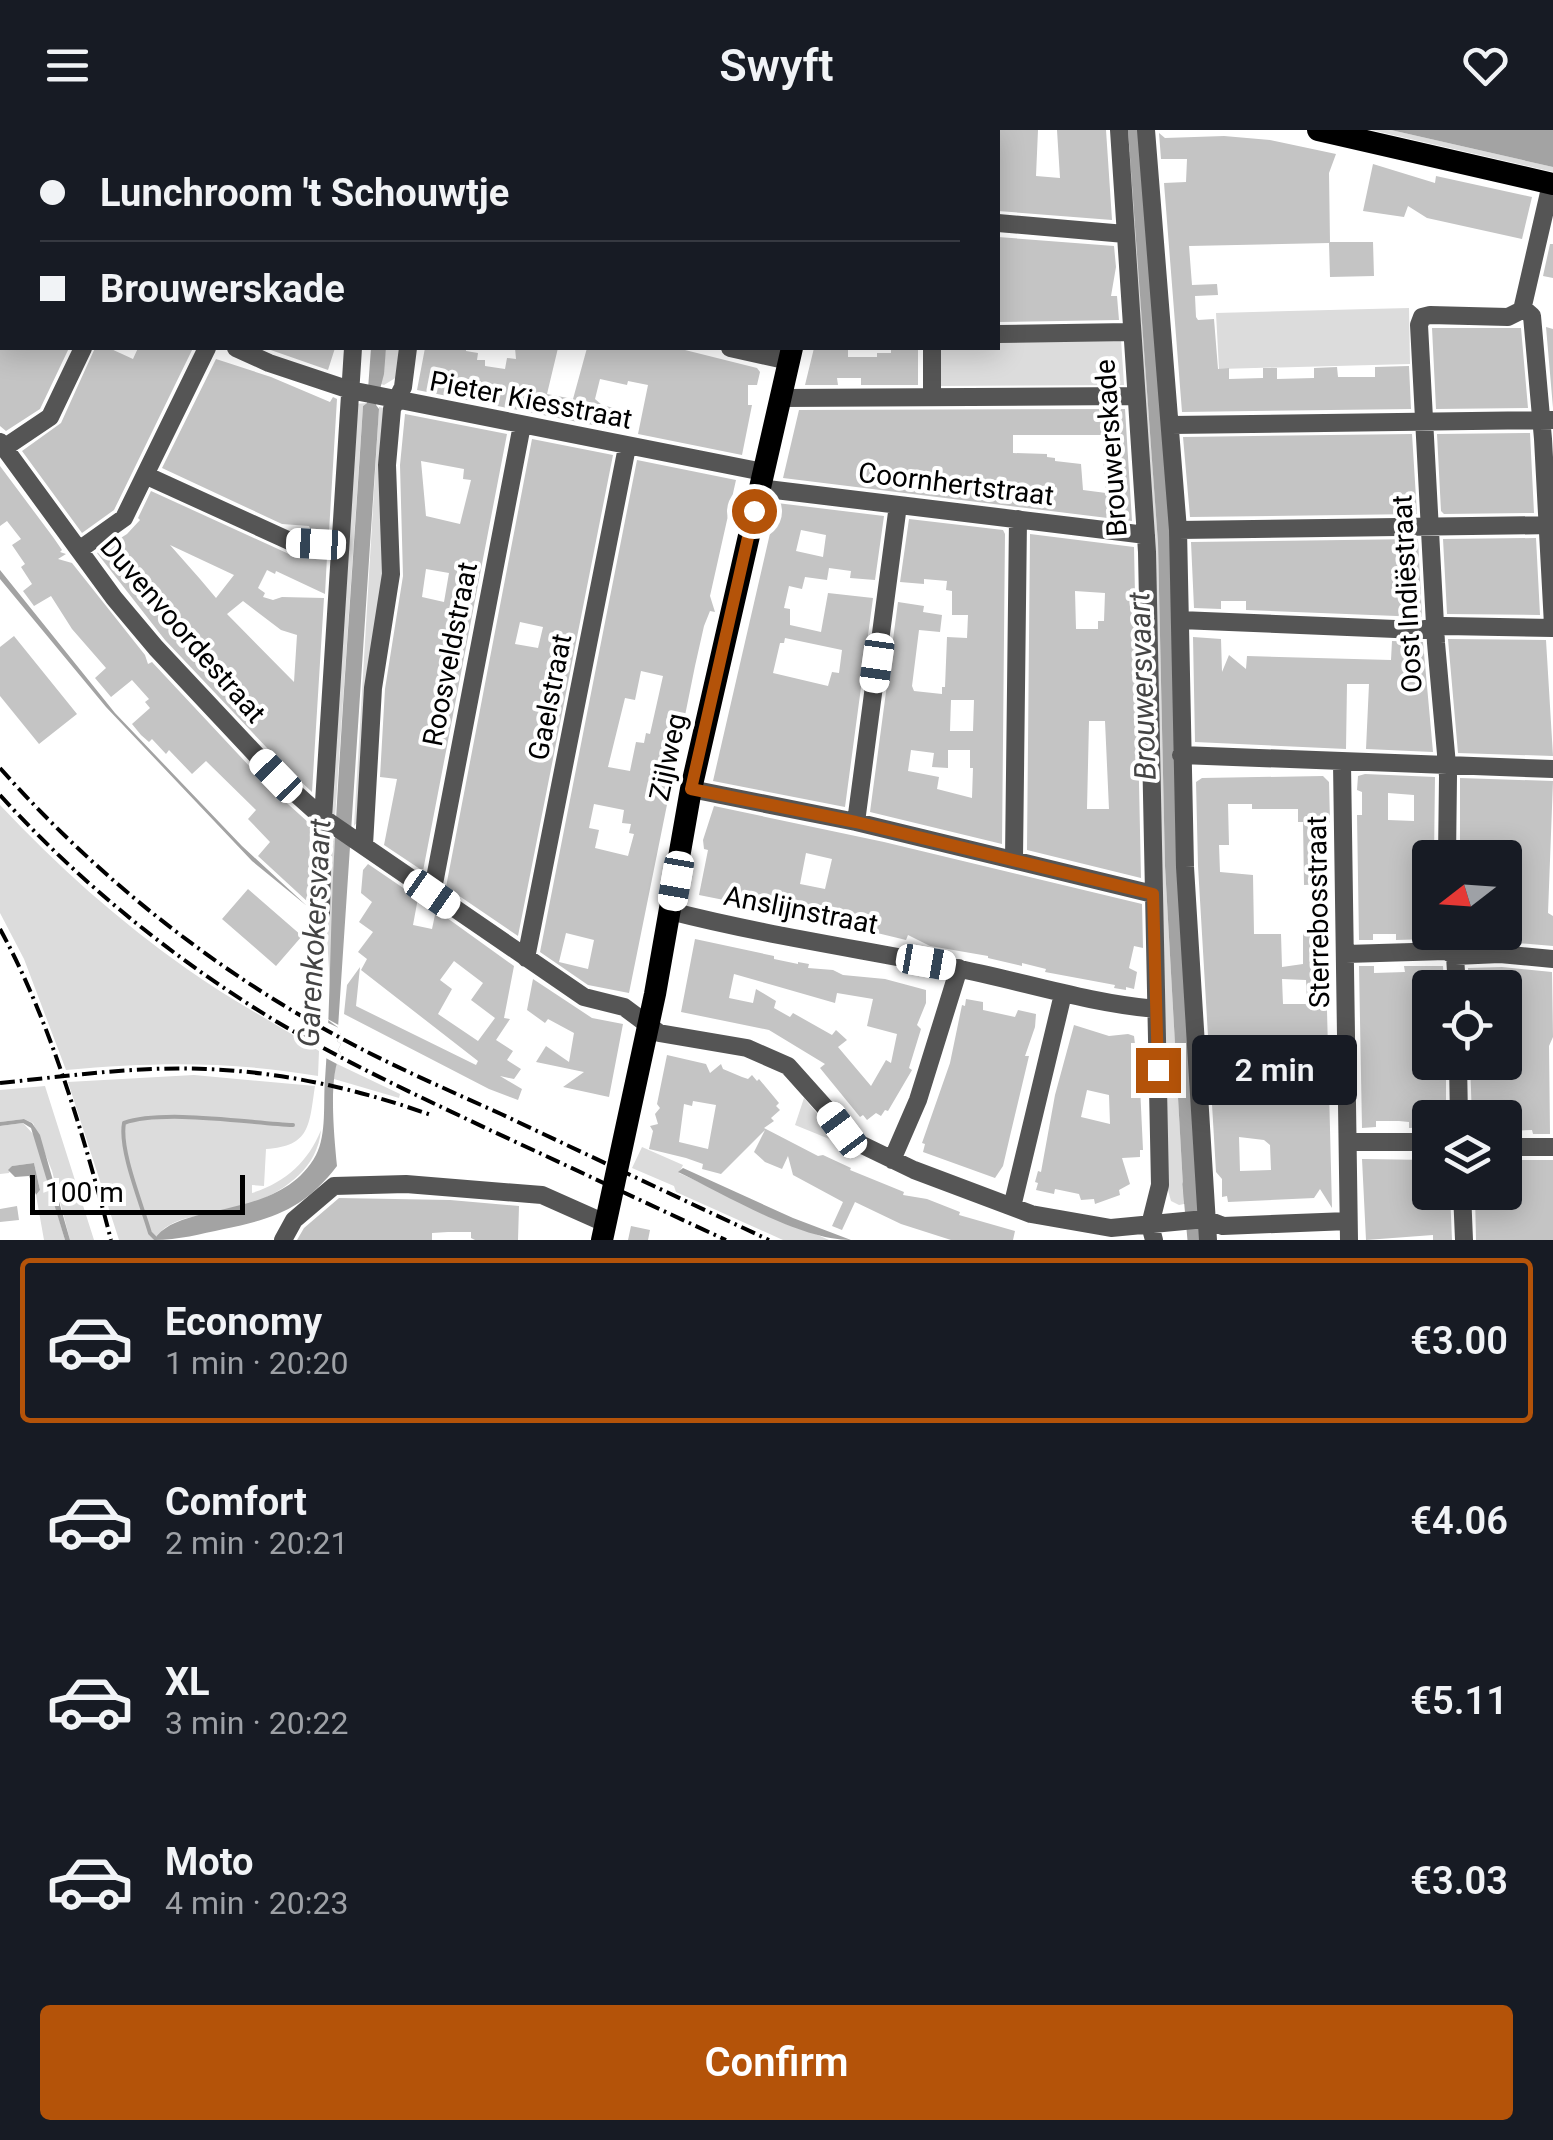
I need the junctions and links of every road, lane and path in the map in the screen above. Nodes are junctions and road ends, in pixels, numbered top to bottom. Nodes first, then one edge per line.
1 (1118, 130) edge
2 (1146, 130) edge
3 (1318, 130) edge
4 (1552, 184) edge
5 (1000, 223) edge
6 (1126, 234) junction
7 (1528, 312) junction
8 (1553, 319) edge
9 (1130, 332) junction
10 (1000, 334) edge
11 (82, 350) edge
12 (206, 350) edge
13 (240, 350) edge
14 (353, 350) edge
15 (408, 350) edge
16 (750, 350) edge
17 (932, 350) edge
18 (791, 354) edge
19 (373, 395) junction
20 (932, 396) junction
21 (1135, 396) junction
22 (780, 398) junction
23 (1547, 420) edge
24 (1425, 421) junction
25 (522, 425) junction
26 (1170, 425) junction
27 (2, 445) edge
28 (627, 447) junction
29 (145, 475) junction
30 (761, 480) junction
31 (898, 505) junction
32 (1018, 519) junction
33 (1431, 525) junction
34 (1550, 526) edge
35 (1178, 530) junction
36 (1146, 535) junction
37 (339, 545) junction
38 (79, 550) junction
39 (1180, 620) junction
40 (1553, 626) edge
41 (1436, 627) junction
42 (1181, 756) junction
43 (1342, 763) junction
44 (1447, 767) junction
45 (1553, 769) edge
46 (691, 789) junction
47 (329, 822) junction
48 (856, 822) junction
49 (1446, 840) edge
50 (359, 842) junction
51 (1014, 859) junction
52 (432, 894) junction
53 (1153, 894) junction
54 (670, 911) junction
55 (320, 913) dead end
56 (1412, 949) edge
57 (1474, 950) edge
58 (1346, 954) junction
59 (526, 958) junction
60 (1553, 959) edge
61 (959, 968) junction
62 (1063, 994) junction
63 (1156, 1008) junction
64 (648, 1024) junction
65 (1350, 1142) junction
66 (1412, 1142) edge
67 (1522, 1147) edge
68 (1553, 1147) edge
69 (892, 1160) junction
70 (1012, 1207) junction
71 (1463, 1210) edge
72 (1202, 1220) junction
73 (1349, 1230) edge
74 (603, 1232) edge
75 (1152, 1232) edge
76 (284, 1240) edge
77 (1208, 1240) edge
78 (1464, 1240) edge

1 - 6 street, Brouwerskade
2 - 26 street
3 - 4 main road
4 - 7 street
5 - 6 street
6 - 9 street, Brouwerskade
7 - 8 street
7 - 23 street
7 - 24 street, Oost Indiëstraat
9 - 10 street
9 - 21 street, Brouwerskade
11 - 27 street
12 - 29 street
13 - 19 street, Pieter Kiesstraat
14 - 19 street
15 - 19 street
16 - 18 street
17 - 20 street
18 - 22 main road, Zijlweg
19 - 25 street, Pieter Kiesstraat
19 - 37 street
19 - 50 street
20 - 21 street
20 - 22 street
21 - 36 street, Brouwerskade
22 - 30 main road, Zijlweg
23 - 24 street
23 - 34 street
24 - 26 street
24 - 33 street, Oost Indiëstraat
25 - 28 street, Pieter Kiesstraat
25 - 52 street, Roosveldstraat
26 - 35 street
27 - 38 street, Duvenvoordestraat
28 - 30 street, Pieter Kiesstraat
28 - 59 street, Gaelstraat
29 - 37 street
29 - 38 street
30 - 31 street, Coornhertstraat
30 - 46 main road, Zijlweg
31 - 32 street, Coornhertstraat
31 - 48 street
32 - 36 street, Coornhertstraat
32 - 51 street
33 - 34 street
33 - 35 street
33 - 41 street, Oost Indiëstraat
34 - 40 street
35 - 39 street
36 - 53 street, Brouwerskade
37 - 47 street
38 - 47 street, Duvenvoordestraat
39 - 41 street
39 - 42 street
40 - 41 street
41 - 44 street, Oost Indiëstraat
42 - 43 street
42 - 72 street
43 - 44 street
43 - 58 street, Sterrebosstraat
44 - 45 street
44 - 49 street, Oost Indiëstraat
46 - 48 street
46 - 54 main road, Zijlweg
47 - 50 street, Duvenvoordestraat
47 - 55 street
48 - 51 street
50 - 52 street, Duvenvoordestraat
51 - 53 street
52 - 59 street, Duvenvoordestraat
53 - 63 street, Brouwerskade
54 - 61 street, Anslijnstraat
54 - 64 main road, Zijlweg
56 - 58 street
57 - 60 street
58 - 65 street, Sterrebosstraat
59 - 64 street, Duvenvoordestraat
61 - 62 street, Anslijnstraat
61 - 69 street
62 - 63 street, Anslijnstraat
62 - 70 street
63 - 75 street, Brouwerskade
64 - 69 street, Duvenvoordestraat
64 - 74 main road, Zijlweg
65 - 66 street
65 - 73 street, Sterrebosstraat
67 - 68 street
69 - 70 street, Duvenvoordestraat
70 - 75 street, Duvenvoordestraat
71 - 78 street
72 - 73 street, Duvenvoordestraat
72 - 75 street, Duvenvoordestraat
72 - 77 street
74 - 76 street

